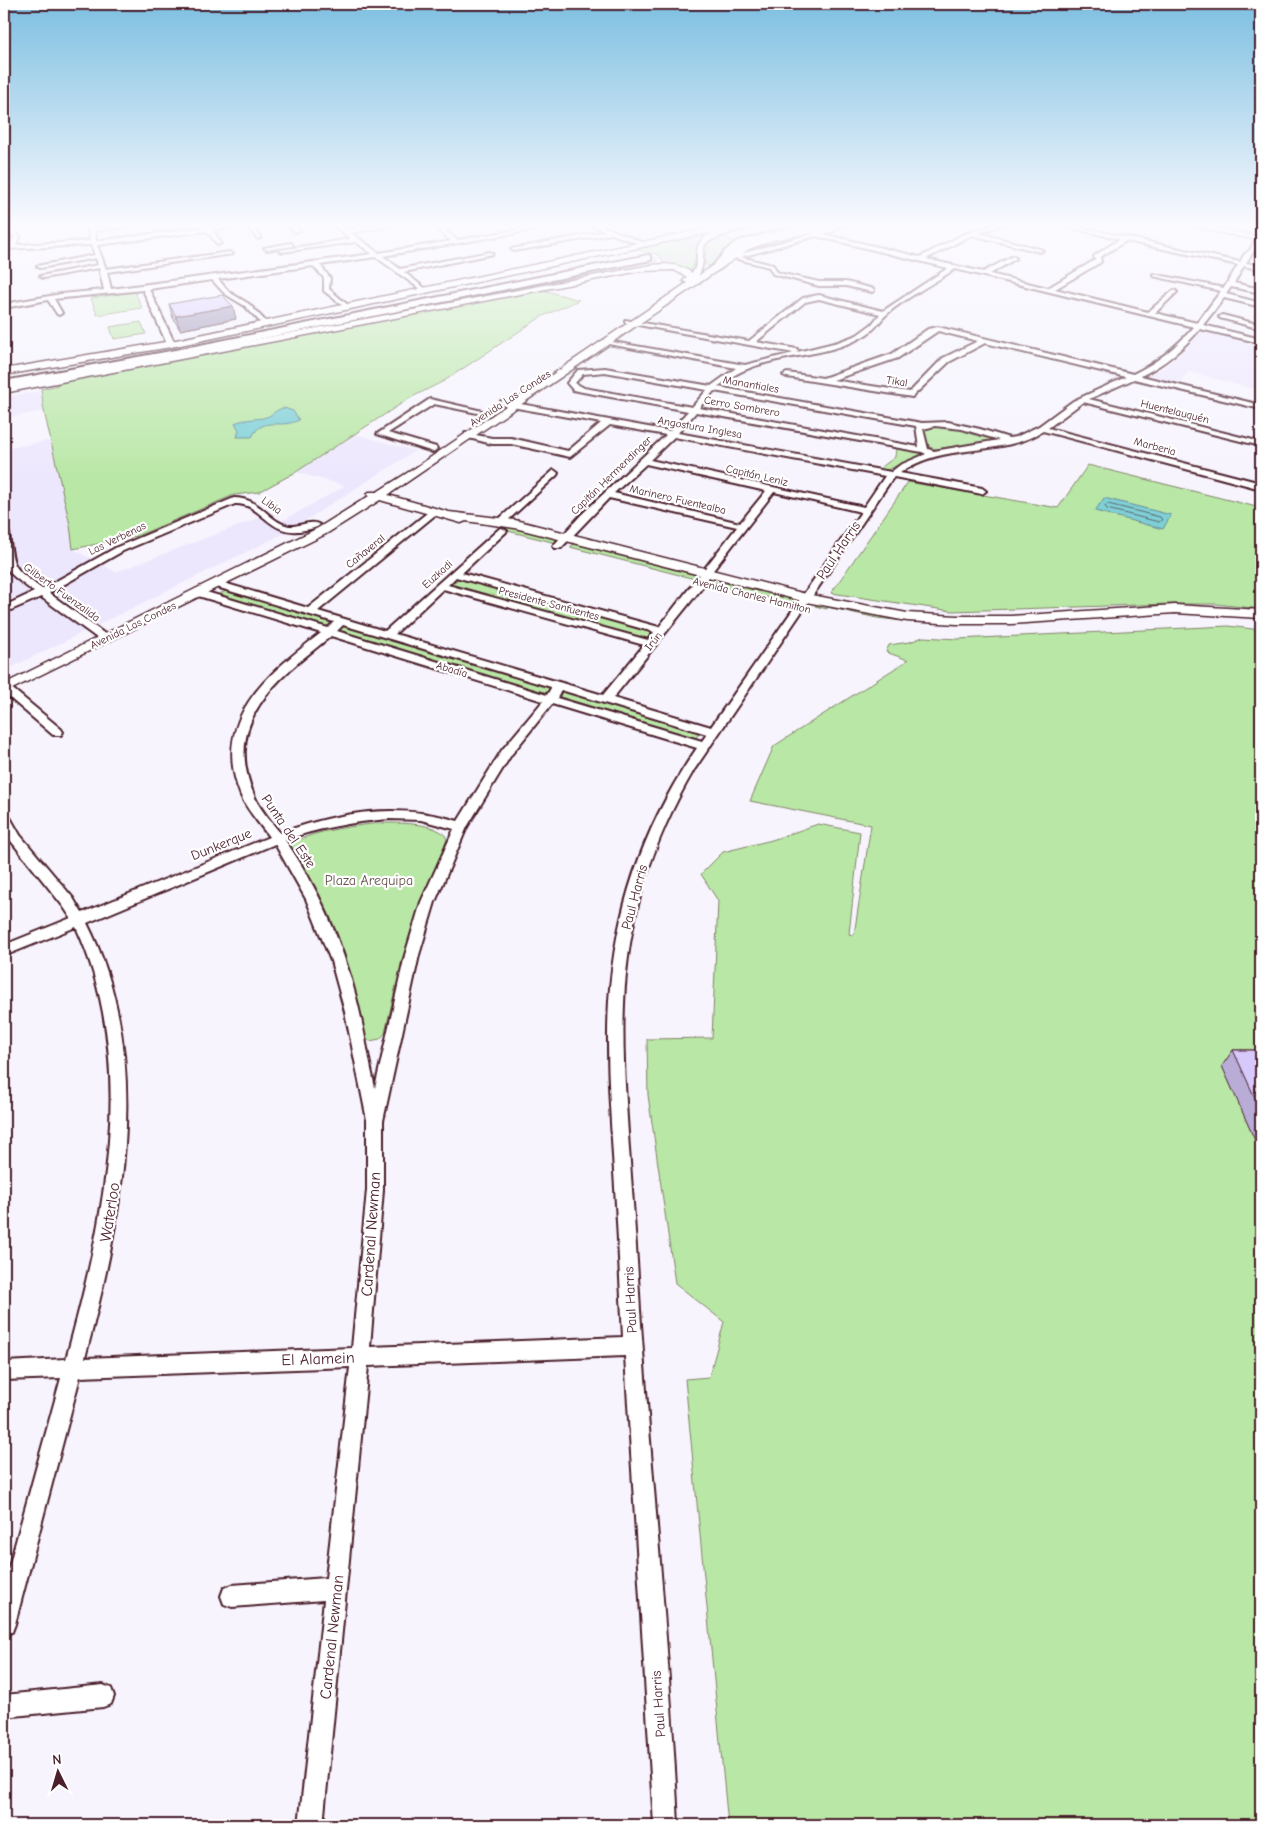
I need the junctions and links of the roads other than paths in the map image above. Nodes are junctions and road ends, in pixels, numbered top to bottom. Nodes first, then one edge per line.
1 (56, 308) edge
2 (154, 308) edge
3 (250, 308) edge
4 (340, 308) edge
5 (359, 308) edge
6 (400, 308) edge
7 (434, 308) edge
8 (650, 308) edge
9 (652, 308) edge
10 (793, 308) edge
11 (865, 308) edge
12 (891, 308) edge
13 (1126, 308) edge
14 (1156, 308) edge
15 (1212, 308) edge
16 (59, 313) dead end
17 (884, 313) junction
18 (1150, 314) junction
19 (1208, 314) junction
20 (631, 322) junction
21 (264, 324) junction
22 (1198, 326) junction
23 (303, 327) junction
24 (1261, 327) edge
25 (985, 340) junction
26 (1261, 341) edge
27 (607, 343) junction
28 (170, 344) junction
29 (749, 344) junction
30 (222, 349) junction
31 (808, 353) junction
32 (744, 367) junction
33 (4, 372) edge
34 (564, 372) junction
35 (578, 375) junction
36 (787, 375) dead end
37 (1132, 377) junction
38 (4, 379) edge
39 (823, 381) junction
40 (4, 385) edge
41 (713, 389) junction
42 (4, 390) edge
43 (1083, 400) junction
44 (509, 404) junction
45 (1261, 407) edge
46 (695, 409) junction
47 (487, 414) junction
48 (608, 422) junction
49 (922, 425) junction
50 (1044, 429) junction
51 (672, 434) junction
52 (468, 435) junction
53 (1009, 441) junction
54 (1261, 444) edge
55 (433, 448) junction
56 (924, 450) junction
57 (934, 454) junction
58 (644, 461) junction
59 (554, 473) dead end
60 (892, 474) junction
61 (1261, 486) edge
62 (772, 489) junction
63 (982, 491) dead end
64 (366, 492) junction
65 (609, 495) junction
66 (379, 496) junction
67 (246, 501) joint
68 (866, 510) junction
69 (434, 511) junction
70 (315, 525) junction
71 (742, 526) junction
72 (500, 527) junction
73 (4, 533) edge
74 (562, 541) junction
75 (262, 560) junction
76 (455, 574) junction
77 (703, 577) junction
78 (217, 584) junction
79 (442, 586) junction
80 (42, 593) junction
81 (198, 593) junction
82 (803, 603) junction
83 (4, 610) edge
84 (311, 611) junction
85 (1261, 614) edge
86 (341, 620) junction
87 (661, 631) junction
88 (328, 632) junction
89 (388, 634) junction
90 (105, 639) junction
91 (651, 644) junction
92 (556, 684) junction
93 (5, 688) edge
94 (550, 699) junction
95 (606, 699) junction
96 (57, 732) dead end
97 (709, 739) junction
98 (4, 817) edge
99 (461, 827) junction
100 (278, 839) junction
101 (78, 920) junction
102 (4, 951) edge
103 (375, 1121) junction
104 (633, 1346) junction
105 (359, 1357) junction
106 (73, 1368) junction
107 (4, 1371) edge
108 (336, 1588) junction
109 (232, 1596) dead end
110 (4, 1624) edge
111 (103, 1696) dead end
112 (4, 1706) edge
113 (311, 1825) edge
114 (666, 1825) edge

1 - 16 street
2 - 28 street
3 - 21 street
4 - 21 main road
5 - 38 highway
6 - 23 highway
7 - 30 main road
8 - 20 main road, Avenida Las Condes
9 - 20 main road, Avenida Las Condes
10 - 29 street
11 - 17 street
12 - 17 street, Capitán Hermendinger
13 - 18 street
14 - 18 street
15 - 19 street, Paul Harris
17 - 31 street, Capitán Hermendinger
18 - 22 street
19 - 22 street, Paul Harris
19 - 24 street
20 - 27 main road, Avenida Las Condes
20 - 29 street
20 - 44 main road, Avenida Las Condes
21 - 28 main road
22 - 26 street
22 - 37 street, Paul Harris
23 - 30 highway
23 - 40 highway
25 - 37 street
25 - 39 street
25 - 39 street, Tikal
27 - 32 street
27 - 34 main road, Avenida Las Condes
28 - 33 main road
29 - 31 street
30 - 42 main road
31 - 32 street, Capitán Hermendinger
32 - 41 street, Capitán Hermendinger
34 - 35 street
34 - 44 main road, Avenida Las Condes
35 - 41 street, Manantiales
35 - 46 street, Cerro Sombrero
36 - 39 street, Tikal
37 - 43 street, Paul Harris
37 - 45 street
41 - 46 street, Capitán Hermendinger
41 - 49 street, Manantiales
43 - 50 street, Paul Harris
43 - 54 street, Huentelauquén
44 - 47 main road, Avenida Las Condes
44 - 48 street, Angostura Inglesa
44 - 52 main road, Avenida Las Condes
46 - 51 street, Capitán Hermendinger
46 - 56 street, Cerro Sombrero
47 - 55 main road, Avenida Las Condes
47 - 55 street
48 - 51 street, Angostura Inglesa
48 - 52 street
49 - 53 street, Manantiales
49 - 56 street
50 - 53 street, Paul Harris
50 - 61 street, Marberia
51 - 58 street, Capitán Hermendinger
51 - 60 street, Angostura Inglesa
52 - 66 main road, Avenida Las Condes
53 - 57 street, Paul Harris
55 - 64 main road, Avenida Las Condes
56 - 57 street, Cerro Sombrero
57 - 60 street, Paul Harris
58 - 62 street, Capitán Leniz
58 - 65 street, Capitán Hermendinger
59 - 72 street, Euzkadi
60 - 63 street, Angostura Inglesa
60 - 68 street, Paul Harris
62 - 68 street, Capitán Leniz
62 - 71 street, Irún
64 - 66 main road, Avenida Charles Hamilton
64 - 70 main road, Avenida Las Condes
65 - 71 street, Marinero Fuentealba
65 - 74 street, Capitán Hermendinger
66 - 69 main road, Avenida Charles Hamilton
66 - 75 main road, Avenida Las Condes
67 - 70 street, Libia
67 - 80 street, Las Verbenas
68 - 82 street, Paul Harris
69 - 72 main road, Avenida Charles Hamilton
69 - 84 street, Cañaveral
70 - 75 main road, Avenida Las Condes
71 - 77 street, Irún
72 - 74 main road, Avenida Charles Hamilton
72 - 76 street, Euzkadi
73 - 80 street, Gilberto Fuenzalida
74 - 77 main road, Avenida Charles Hamilton
75 - 78 main road, Avenida Las Condes
76 - 79 street, Euzkadi
76 - 87 street, Presidente Sanfuentes
77 - 82 main road, Avenida Charles Hamilton
77 - 87 street, Irún
78 - 81 main road, Avenida Las Condes
78 - 84 street, Abadía
79 - 89 street, Euzkadi
79 - 91 street, Presidente Sanfuentes
80 - 83 street, Las Verbenas
80 - 90 street, Gilberto Fuenzalida
81 - 88 street, Abadía
81 - 90 main road, Avenida Las Condes
82 - 85 main road, Avenida Charles Hamilton
82 - 97 street, Paul Harris
84 - 86 street, Abadía
86 - 88 street, Punta del Este
86 - 89 street, Abadía
87 - 91 street, Irún
88 - 94 street, Abadía
88 - 100 street, Punta del Este
89 - 92 street, Abadía
90 - 93 main road, Avenida Las Condes
91 - 95 street, Irún
92 - 94 street, Cardenal Newman
92 - 95 street, Abadía
93 - 96 street
94 - 97 street, Abadía
94 - 99 street, Cardenal Newman
95 - 97 street, Abadía
97 - 104 street, Paul Harris
98 - 101 street, Waterloo
99 - 100 street, Dunkerque
99 - 103 street, Cardenal Newman
100 - 101 street, Dunkerque
100 - 103 street, Punta del Este
101 - 102 street, Dunkerque
101 - 106 street, Waterloo
103 - 105 street, Cardenal Newman
104 - 105 street, El Alamein
104 - 114 street, Paul Harris
105 - 106 street, El Alamein
105 - 108 street, Cardenal Newman
106 - 107 street, El Alamein
106 - 110 street, Waterloo
108 - 109 street
108 - 113 street, Cardenal Newman
111 - 112 street

